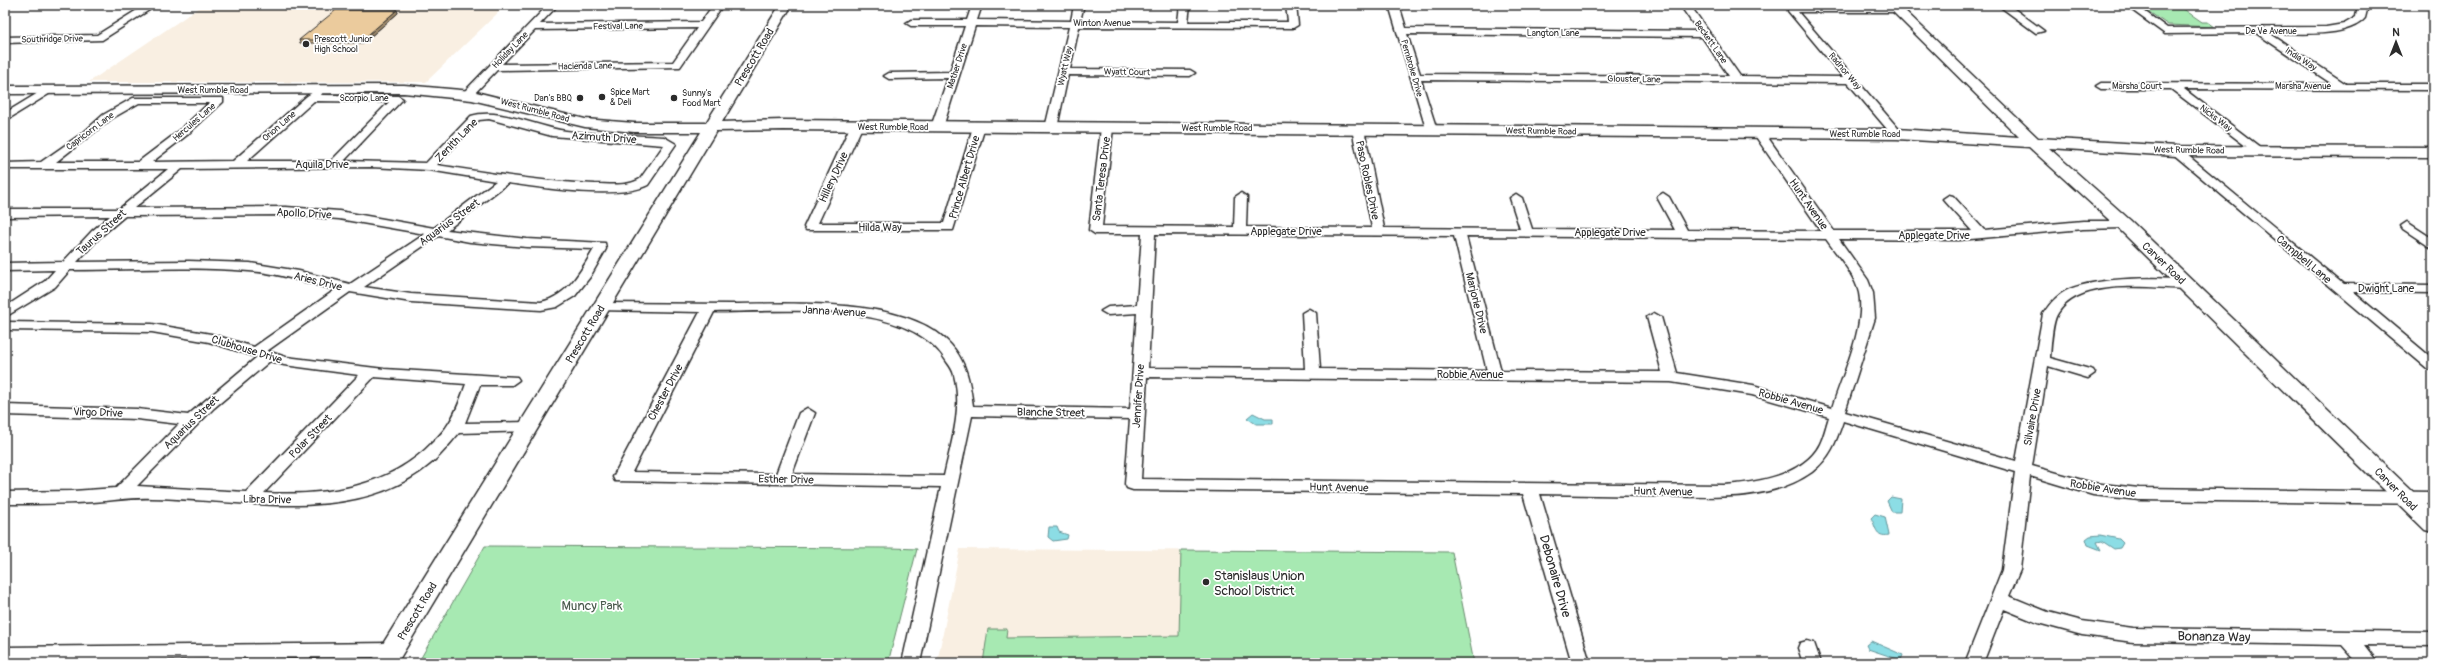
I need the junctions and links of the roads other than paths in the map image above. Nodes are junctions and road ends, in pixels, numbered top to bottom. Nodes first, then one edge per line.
1 (152, 5) edge
2 (553, 5) edge
3 (718, 5) edge
4 (786, 5) edge
5 (977, 5) edge
6 (1079, 5) edge
7 (1185, 5) edge
8 (1291, 5) edge
9 (1394, 5) edge
10 (1685, 5) edge
11 (2004, 5) edge
12 (2130, 5) edge
13 (2360, 5) edge
14 (1894, 7) edge
15 (911, 23) dead end
16 (971, 23) junction
17 (1075, 23) junction
18 (1183, 23) junction
19 (704, 25) junction
20 (532, 27) junction
21 (1402, 31) junction
22 (2039, 31) dead end
23 (2259, 31) junction
24 (1704, 34) junction
25 (5, 40) edge
26 (494, 67) junction
27 (1064, 72) junction
28 (1190, 73) dead end
29 (954, 75) junction
30 (889, 76) dead end
31 (1415, 77) junction
32 (1737, 80) junction
33 (1853, 80) junction
34 (2101, 86) dead end
35 (2173, 86) junction
36 (2344, 87) junction
37 (2433, 87) edge
38 (5, 90) edge
39 (48, 90) junction
40 (316, 94) junction
41 (468, 94) junction
42 (137, 100) joint
43 (484, 114) joint
44 (5, 118) edge
45 (712, 126) junction
46 (856, 127) junction
47 (938, 127) junction
48 (979, 127) junction
49 (1051, 128) junction
50 (1107, 128) junction
51 (1358, 129) junction
52 (1431, 130) junction
53 (1760, 134) junction
54 (1897, 134) junction
55 (2034, 143) junction
56 (2176, 151) junction
57 (2259, 151) junction
58 (2433, 152) edge
59 (142, 164) junction
60 (237, 164) junction
61 (334, 164) junction
62 (46, 165) junction
63 (179, 165) junction
64 (5, 166) edge
65 (429, 167) junction
66 (505, 180) junction
67 (637, 186) joint
68 (1240, 196) dead end
69 (1663, 197) dead end
70 (1516, 198) dead end
71 (1949, 199) dead end
72 (122, 212) junction
73 (5, 213) edge
74 (2124, 224) junction
75 (2407, 226) dead end
76 (810, 227) joint
77 (949, 227) joint
78 (1095, 230) joint
79 (1149, 230) junction
80 (1240, 231) junction
81 (1379, 232) junction
82 (1459, 232) junction
83 (1527, 232) junction
84 (1682, 232) junction
85 (434, 233) junction
86 (1830, 235) junction
87 (1982, 235) junction
88 (2433, 245) edge
89 (600, 246) joint
90 (66, 266) junction
91 (5, 267) edge
92 (2188, 285) junction
93 (350, 288) junction
94 (2338, 288) junction
95 (2433, 289) edge
96 (602, 307) junction
97 (709, 308) junction
98 (1144, 309) junction
99 (1108, 310) dead end
100 (5, 313) edge
101 (1309, 313) dead end
102 (1654, 317) dead end
103 (5, 326) edge
104 (260, 355) junction
105 (2042, 360) junction
106 (2433, 366) edge
107 (1140, 372) junction
108 (370, 373) junction
109 (2088, 373) dead end
110 (1313, 374) junction
111 (1495, 374) junction
112 (1671, 377) junction
113 (475, 380) junction
114 (512, 380) dead end
115 (5, 410) edge
116 (966, 411) junction
117 (807, 413) dead end
118 (1136, 414) junction
119 (1838, 415) junction
120 (191, 420) junction
121 (529, 427) junction
122 (454, 428) junction
123 (2023, 469) junction
124 (621, 477) joint
125 (782, 479) junction
126 (951, 482) junction
127 (1133, 484) joint
128 (1530, 489) junction
129 (120, 493) junction
130 (2405, 497) junction
131 (5, 498) edge
132 (2433, 498) edge
133 (249, 499) junction
134 (2433, 524) edge
135 (2000, 600) junction
136 (2347, 638) junction
137 (2433, 639) edge
138 (5, 654) edge
139 (388, 656) edge
140 (247, 657) edge
141 (137, 658) edge
142 (911, 663) edge
143 (1581, 663) edge
144 (1974, 663) edge
145 (2369, 663) edge

1 - 25 street, Southridge Drive
2 - 20 street, Holiday Lane
3 - 19 street
4 - 45 street, Prescott Road
5 - 16 street, Mather Drive
6 - 17 street, Wyatt Way
7 - 18 street
8 - 18 street, Winton Avenue
9 - 21 street, Pembroke Drive
10 - 24 street, Beckett Lane
11 - 22 street
12 - 23 street, De Ve Avenue
13 - 23 street, De Ve Avenue
14 - 33 street, Radnor Way
14 - 55 street, Carver Road
15 - 16 street, Winton Avenue
16 - 17 street, Winton Avenue
16 - 29 street, Mather Drive
17 - 18 street, Winton Avenue
17 - 27 street, Wyatt Way
19 - 20 street, Festival Lane
19 - 26 street, Hacienda Lane
20 - 26 street, Holiday Lane
21 - 24 street, Langton Lane
21 - 31 street, Pembroke Drive
23 - 36 street, India Way
24 - 32 street, Beckett Lane
26 - 41 street, Holiday Lane
27 - 28 street, Wyatt Court
27 - 49 street, Wyatt Way
29 - 30 street
29 - 47 street, Mather Drive
31 - 32 street, Glouster Lane
31 - 52 street, Pembroke Drive
32 - 33 street, Glouster Lane
33 - 54 street, Radnor Way
34 - 35 street, Marsha Court
35 - 36 street, Marsha Avenue
35 - 57 street, Nicks Way
36 - 37 street, Marsha Avenue
38 - 39 street, West Rumble Road
39 - 40 street, West Rumble Road
39 - 44 street
40 - 41 street, West Rumble Road
40 - 60 street, Orion Lane
40 - 61 street, Scorpio Lane
41 - 45 street, West Rumble Road
42 - 59 street, Hercules Lane
42 - 62 street, Capricorn Lane
43 - 65 street, Zenith Lane
43 - 67 street, Azimuth Drive
45 - 46 street, West Rumble Road
45 - 96 street, Prescott Road
46 - 47 street, West Rumble Road
46 - 76 street, Hillery Drive
47 - 48 street, West Rumble Road
48 - 49 street, West Rumble Road
48 - 77 street, Prince Albert Drive
49 - 50 street, West Rumble Road
50 - 51 street, West Rumble Road
50 - 78 street, Santa Teresa Drive
51 - 52 street, West Rumble Road
51 - 81 street, Paso Robles Drive
52 - 53 street, West Rumble Road
53 - 54 street, West Rumble Road
53 - 86 street, Hunt Avenue
54 - 55 street, West Rumble Road
55 - 56 street, West Rumble Road
55 - 74 street, Carver Road
56 - 57 street, West Rumble Road
56 - 94 street, Campbell Lane
57 - 58 street, West Rumble Road
59 - 62 street, Aquila Drive
59 - 63 street, Aquila Drive
60 - 61 street, Aquila Drive
60 - 63 street, Aquila Drive
61 - 65 street, Aquila Drive
62 - 64 street, Aquila Drive
63 - 72 street, Taurus Street
65 - 66 street, Aquila Drive
66 - 67 street, Aquila Drive
66 - 85 street, Aquarius Street
68 - 80 street
69 - 84 street
70 - 83 street
71 - 87 street
72 - 73 street, Apollo Drive
72 - 85 street, Apollo Drive
72 - 90 street, Taurus Street
74 - 87 street, Applegate Drive
74 - 92 street, Carver Road
75 - 88 street
76 - 77 street, Hilda Way
78 - 79 street, Applegate Drive
79 - 80 street, Applegate Drive
79 - 98 street, Jennifer Drive
80 - 81 street, Applegate Drive
81 - 82 street, Applegate Drive
82 - 83 street, Applegate Drive
82 - 111 street, Marjorie Drive
83 - 84 street, Applegate Drive
84 - 86 street, Applegate Drive
85 - 89 street, Apollo Drive
85 - 93 street, Aquarius Street
86 - 87 street, Applegate Drive
86 - 119 street, Hunt Avenue
89 - 93 street, Aries Drive
90 - 91 street, Aries Drive
90 - 93 street, Aries Drive
90 - 100 street, Taurus Street
92 - 105 street, Silvaire Drive
92 - 130 street, Carver Road
93 - 104 street, Aquarius Street
94 - 95 street, Dwight Lane
94 - 106 street, Campbell Lane
96 - 97 street, Janna Avenue
96 - 121 street, Prescott Road
97 - 116 street, Janna Avenue
97 - 124 street, Chester Drive
98 - 99 street
98 - 107 street, Jennifer Drive
101 - 110 street
102 - 112 street
103 - 104 street, Clubhouse Drive
104 - 108 street, Clubhouse Drive
104 - 120 street, Aquarius Street
105 - 109 street
105 - 123 street, Silvaire Drive
107 - 110 street, Robbie Avenue
107 - 118 street, Jennifer Drive
108 - 113 street, Clubhouse Drive
108 - 133 street, Polar Street
110 - 111 street, Robbie Avenue
111 - 112 street, Robbie Avenue
112 - 119 street, Robbie Avenue
113 - 114 street, Clubhouse Drive
113 - 122 street, Libra Drive
115 - 120 street, Virgo Drive
116 - 118 street, Blanche Street
116 - 126 street, Janna Avenue
117 - 125 street
118 - 127 street, Jennifer Drive
119 - 123 street, Robbie Avenue
119 - 128 street, Hunt Avenue
120 - 129 street, Aquarius Street
121 - 122 street
121 - 139 street, Prescott Road
122 - 133 street, Libra Drive
123 - 130 street, Robbie Avenue
123 - 135 street, Silvaire Drive
124 - 125 street, Esther Drive
125 - 126 street, Esther Drive
126 - 142 street, Janna Avenue
127 - 128 street, Hunt Avenue
128 - 143 street, Debonaire Drive
129 - 131 street, Libra Drive
129 - 133 street, Libra Drive
130 - 132 street, Robbie Avenue
130 - 134 street, Carver Road
135 - 136 street, Bonanza Way
135 - 144 street, Silvaire Drive
136 - 137 street, Bonanza Way
136 - 145 street
138 - 141 street
139 - 140 street
140 - 141 street

